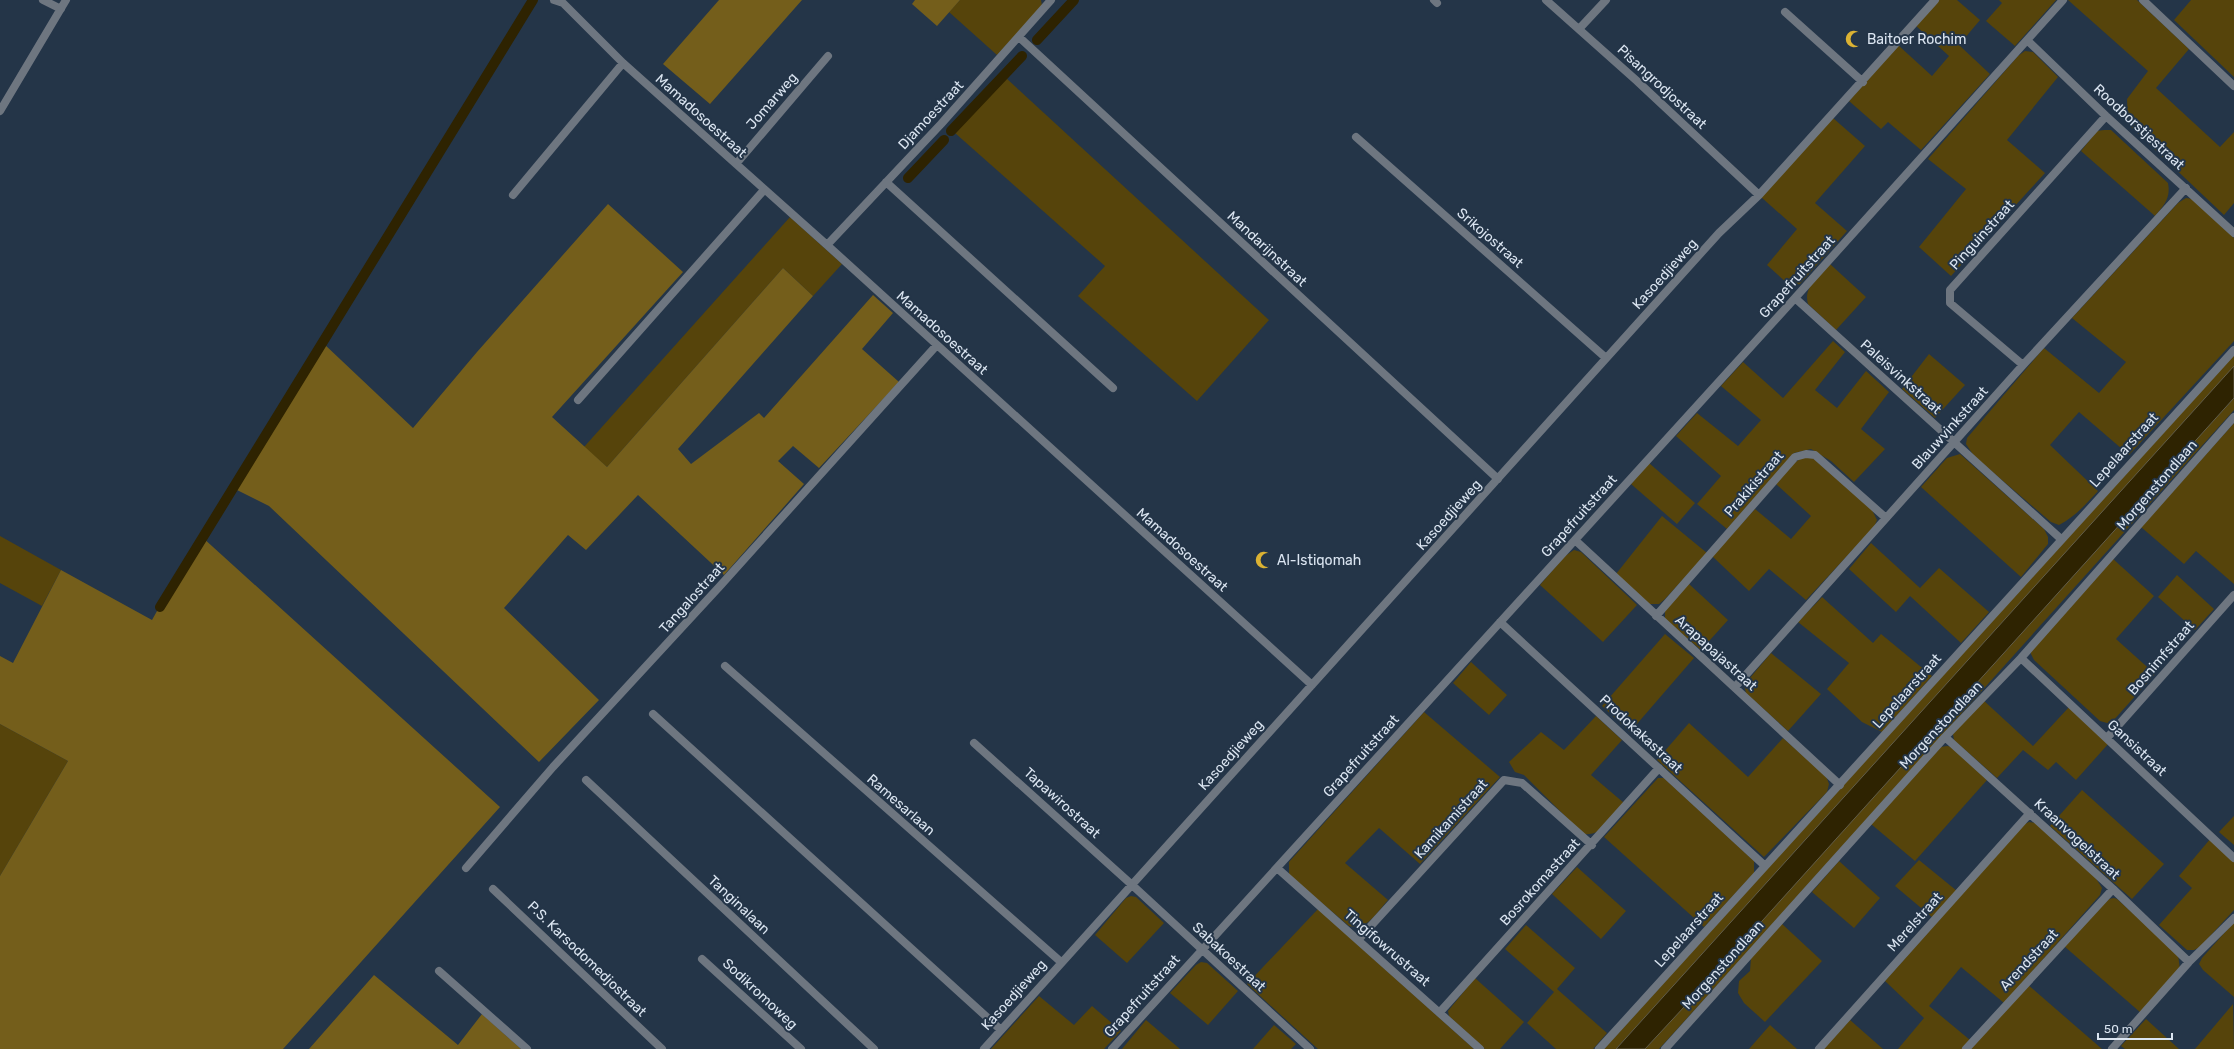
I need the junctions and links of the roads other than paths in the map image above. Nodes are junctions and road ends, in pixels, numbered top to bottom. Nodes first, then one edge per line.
1 (43, 0) edge
2 (66, 0) edge
3 (554, 0) edge
4 (1546, 0) edge
5 (1606, 0) edge
6 (1935, 0) edge
7 (2063, 0) edge
8 (2143, 0) edge
9 (1049, 1) edge
10 (61, 9) junction
11 (1785, 12) dead end
12 (1579, 29) junction
13 (1019, 37) junction
14 (2027, 40) junction
15 (828, 56) dead end
16 (623, 63) junction
17 (1863, 82) junction
18 (2234, 86) edge
19 (0, 110) edge
20 (2106, 116) junction
21 (1356, 137) dead end
22 (736, 164) junction
23 (886, 182) junction
24 (2186, 188) junction
25 (764, 190) junction
26 (513, 195) dead end
27 (1759, 195) junction
28 (2234, 233) edge
29 (827, 245) junction
30 (1795, 298) junction
31 (936, 346) junction
32 (2234, 350) edge
33 (1606, 358) junction
34 (2023, 365) junction
35 (1113, 388) dead end
36 (578, 400) dead end
37 (2234, 418) edge
38 (1954, 444) junction
39 (1498, 479) junction
40 (1886, 518) junction
41 (2061, 539) junction
42 (1575, 540) junction
43 (2234, 595) edge
44 (1656, 616) junction
45 (1500, 622) junction
46 (2021, 658) junction
47 (725, 666) dead end
48 (1312, 685) junction
49 (1735, 687) junction
50 (653, 714) dead end
51 (1945, 737) junction
52 (2108, 738) junction
53 (974, 743) dead end
54 (1659, 768) junction
55 (586, 780) dead end
56 (1840, 785) junction
57 (2030, 813) junction
58 (1592, 845) junction
59 (2234, 858) edge
60 (1764, 866) junction
61 (466, 868) dead end
62 (1277, 868) junction
63 (1131, 884) junction
64 (493, 888) dead end
65 (2113, 889) junction
66 (2234, 918) edge
67 (1358, 940) junction
68 (1202, 949) junction
69 (702, 958) dead end
70 (1061, 962) junction
71 (2189, 962) junction
72 (439, 971) dead end
73 (1440, 1012) junction
74 (1001, 1030) junction
75 (527, 1049) edge
76 (662, 1049) edge
77 (801, 1049) edge
78 (874, 1049) edge
79 (984, 1049) edge
80 (1112, 1049) edge
81 (1310, 1049) edge
82 (1480, 1049) edge
83 (1599, 1049) edge
84 (1665, 1049) edge
85 (1819, 1049) edge
86 (1966, 1049) edge
87 (2112, 1049) edge

1 - 10 street
2 - 10 street
3 - 16 street, Mamadosoestraat
4 - 12 street, Pisangrodjostraat
5 - 12 street
6 - 17 street, Kasoedjieweg
7 - 14 street, Grapefruitstraat
8 - 18 street
9 - 13 street, Djamoestraat
10 - 19 street
11 - 17 street
12 - 27 street, Pisangrodjostraat
13 - 23 street, Djamoestraat
13 - 39 street, Mandarijnstraat
14 - 20 street, Roodborstjestraat
14 - 30 street, Grapefruitstraat
15 - 22 street, Jomarweg
16 - 22 street, Mamadosoestraat
16 - 26 street
17 - 27 street, Kasoedjieweg
20 - 24 street, Roodborstjestraat
20 - 34 street, Pinguinstraat
21 - 33 street, Srikojostraat
22 - 25 street, Mamadosoestraat
23 - 29 street, Djamoestraat
23 - 35 street
24 - 28 street, Roodborstjestraat
24 - 34 street, Blauwvinkstraat
25 - 29 street, Mamadosoestraat
25 - 36 street
27 - 33 street, Kasoedjieweg
29 - 31 street, Mamadosoestraat
30 - 38 street, Paleisvinkstraat
30 - 42 street, Grapefruitstraat
31 - 48 street, Mamadosoestraat
31 - 61 street, Tangalostraat
32 - 41 street, Lepelaarstraat
33 - 39 street, Kasoedjieweg
34 - 38 street, Blauwvinkstraat
37 - 46 street, Morgenstondlaan
38 - 40 street, Blauwvinkstraat
38 - 41 street, Paleisvinkstraat
39 - 48 street, Kasoedjieweg
40 - 44 street, Prakikistraat
40 - 49 street, Blauwvinkstraat
41 - 56 street, Lepelaarstraat
42 - 44 street, Arapapajastraat
42 - 45 street, Grapefruitstraat
43 - 52 street, Bosnimfstraat
44 - 49 street, Arapapajastraat
45 - 54 street, Prodokakastraat
45 - 62 street, Grapefruitstraat
46 - 51 street, Morgenstondlaan
46 - 52 street, Gansistraat
47 - 70 street, Ramesarlaan
48 - 63 street, Kasoedjieweg
49 - 56 street, Arapapajastraat
50 - 74 street
51 - 57 street, Kraanvogelstraat
51 - 84 street, Morgenstondlaan
52 - 59 street, Gansistraat
53 - 63 street, Tapawirostraat
54 - 58 street, Bosrokomastraat
54 - 60 street, Prodokakastraat
55 - 78 street, Tanginalaan
56 - 60 street, Lepelaarstraat
57 - 65 street, Kraanvogelstraat
57 - 85 street, Merelstraat
58 - 67 street, Kamikamistraat
58 - 73 street, Bosrokomastraat
60 - 83 street, Lepelaarstraat
62 - 67 street, Tingifowrustraat
62 - 68 street, Grapefruitstraat
63 - 68 street, Sabakoestraat
63 - 70 street, Kasoedjieweg
64 - 76 street, P.S. Karsodomedjostraat
65 - 71 street, Kraanvogelstraat
65 - 86 street, Arendstraat
66 - 71 street
67 - 73 street, Tingifowrustraat
68 - 80 street, Grapefruitstraat
68 - 81 street, Sabakoestraat
69 - 77 street, Sodikromoweg
70 - 74 street, Kasoedjieweg
71 - 87 street
72 - 75 street
73 - 82 street, Tingifowrustraat
74 - 79 street, Kasoedjieweg

